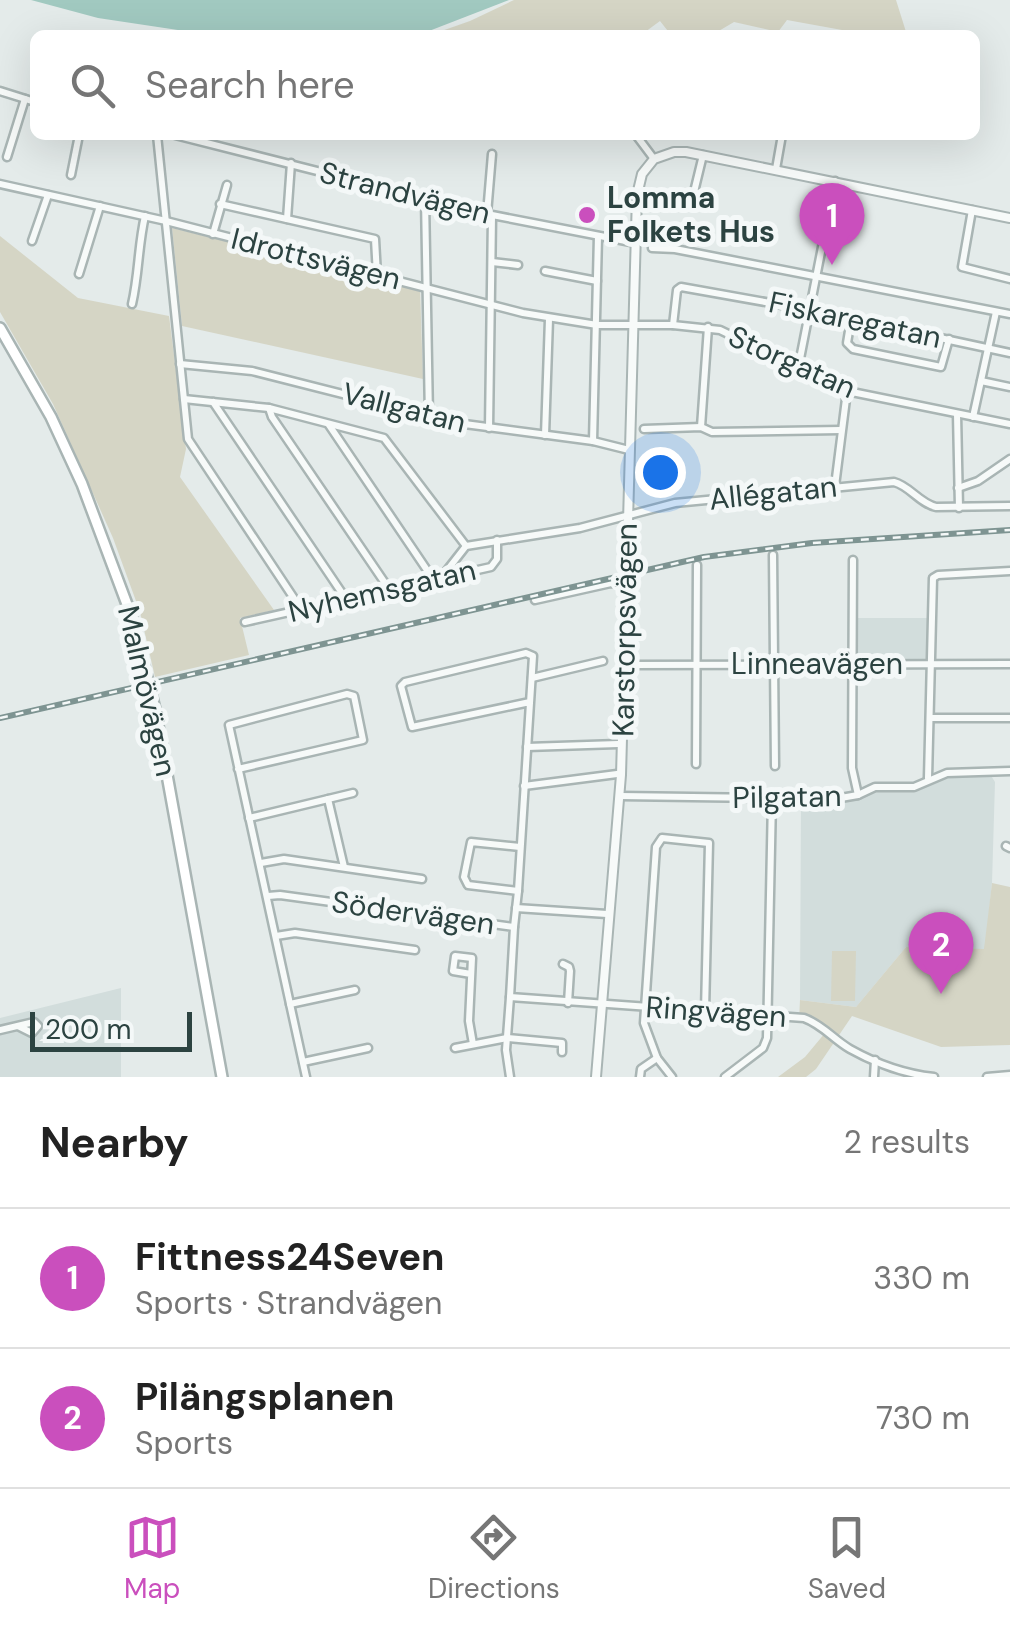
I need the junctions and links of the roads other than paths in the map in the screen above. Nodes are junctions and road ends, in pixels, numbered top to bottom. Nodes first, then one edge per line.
1 (0, 92) edge
2 (25, 99) junction
3 (30, 100) edge
4 (78, 140) edge
5 (158, 140) edge
6 (196, 140) edge
7 (640, 140) edge
8 (781, 140) edge
9 (492, 154) dead end
10 (704, 154) junction
11 (7, 157) dead end
12 (654, 159) junction
13 (291, 163) junction
14 (776, 169) junction
15 (71, 175) dead end
16 (835, 181) junction
17 (0, 184) edge
18 (227, 185) dead end
19 (48, 195) junction
20 (425, 199) junction
21 (220, 204) junction
22 (686, 205) dead end
23 (100, 206) junction
24 (972, 210) junction
25 (489, 215) junction
26 (145, 216) junction
27 (1010, 218) edge
28 (287, 219) junction
29 (166, 221) junction
30 (213, 234) junction
31 (598, 236) junction
32 (32, 240) dead end
33 (637, 243) junction
34 (652, 248) dead end
35 (492, 262) junction
36 (518, 265) dead end
37 (545, 271) dead end
38 (79, 274) dead end
39 (377, 275) junction
40 (817, 275) junction
41 (1010, 279) edge
42 (597, 282) junction
43 (428, 287) junction
44 (132, 304) dead end
45 (492, 305) junction
46 (810, 310) junction
47 (996, 312) junction
48 (1010, 314) edge
49 (549, 318) junction
50 (851, 319) junction
51 (632, 325) junction
52 (597, 326) junction
53 (672, 326) junction
54 (708, 327) junction
55 (0, 328) edge
56 (949, 339) junction
57 (988, 348) junction
58 (1010, 353) edge
59 (180, 364) junction
60 (798, 368) junction
61 (981, 381) junction
62 (1010, 387) edge
63 (848, 391) junction
64 (184, 398) junction
65 (212, 401) junction
66 (269, 408) junction
67 (957, 414) junction
68 (430, 416) junction
69 (973, 417) junction
70 (329, 424) junction
71 (1010, 424) edge
72 (701, 427) junction
73 (489, 428) junction
74 (644, 429) dead end
75 (840, 430) junction
76 (545, 435) junction
77 (593, 442) junction
78 (629, 450) junction
79 (1010, 459) edge
80 (835, 486) junction
81 (958, 488) junction
82 (1010, 506) edge
83 (959, 508) junction
84 (627, 515) junction
85 (496, 540) junction
86 (466, 546) junction
87 (773, 555) dead end
88 (853, 560) dead end
89 (697, 565) dead end
90 (1010, 571) edge
91 (437, 579) junction
92 (626, 584) junction
93 (389, 590) junction
94 (346, 599) junction
95 (535, 600) dead end
96 (300, 609) junction
97 (245, 622) dead end
98 (603, 661) dead end
99 (696, 664) junction
100 (774, 664) junction
101 (854, 664) junction
102 (932, 664) junction
103 (1010, 664) edge
104 (624, 665) junction
105 (532, 678) junction
106 (530, 702) junction
107 (930, 718) junction
108 (1010, 718) edge
109 (618, 744) dead end
110 (528, 746) junction
111 (696, 764) dead end
112 (775, 766) dead end
113 (238, 769) junction
114 (1010, 771) edge
115 (617, 774) dead end
116 (928, 779) junction
117 (524, 786) junction
118 (352, 793) dead end
119 (858, 795) junction
120 (620, 796) junction
121 (328, 799) junction
122 (772, 799) junction
123 (249, 818) junction
124 (520, 847) junction
125 (261, 863) junction
126 (344, 867) junction
127 (422, 879) dead end
128 (518, 891) junction
129 (268, 896) junction
130 (516, 908) junction
131 (607, 914) dead end
132 (514, 926) junction
133 (276, 936) junction
134 (415, 950) dead end
135 (563, 964) dead end
136 (471, 974) dead end
137 (356, 990) dead end
138 (510, 997) junction
139 (568, 1003) junction
140 (290, 1004) junction
141 (604, 1005) junction
142 (645, 1007) junction
143 (705, 1011) junction
144 (767, 1014) junction
145 (18, 1026) dead end
146 (0, 1030) edge
147 (507, 1038) junction
148 (473, 1044) junction
149 (368, 1048) dead end
150 (454, 1048) dead end
151 (562, 1052) dead end
152 (657, 1058) junction
153 (876, 1060) junction
154 (303, 1062) junction
155 (1010, 1075) edge
156 (222, 1077) edge
157 (306, 1077) edge
158 (510, 1077) edge
159 (596, 1077) edge
160 (640, 1077) edge
161 (672, 1077) edge
162 (725, 1077) edge
163 (874, 1077) edge
164 (934, 1077) edge
165 (988, 1077) edge

1 - 2 street
2 - 3 street
2 - 11 street
4 - 15 street
5 - 29 street
6 - 13 street, Strandvägen
7 - 12 street
8 - 14 street
9 - 25 street
10 - 12 street
10 - 14 street
10 - 22 street
12 - 33 street, Karstorpsvägen
13 - 20 street, Strandvägen
13 - 28 street
14 - 16 street
16 - 24 street
16 - 40 street
17 - 19 street, Idrottsvägen
18 - 21 street
19 - 23 street, Idrottsvägen
19 - 32 street
20 - 25 street, Strandvägen
20 - 43 street
21 - 28 street
21 - 30 street
23 - 26 street, Idrottsvägen
23 - 38 street
24 - 27 street
24 - 41 street
25 - 31 street, Strandvägen
25 - 35 street
26 - 29 street, Idrottsvägen
26 - 44 street
28 - 39 street
29 - 30 street, Idrottsvägen
29 - 59 street
30 - 39 street, Idrottsvägen
31 - 33 street, Strandvägen
31 - 42 street
33 - 51 street, Karstorpsvägen
34 - 40 street
35 - 36 street
35 - 45 street
37 - 42 street
39 - 43 street, Idrottsvägen
40 - 46 street
40 - 47 street
42 - 52 street
43 - 45 street, Idrottsvägen
43 - 68 street
45 - 49 street, Idrottsvägen
45 - 73 street
46 - 50 street, Fiskaregatan
46 - 53 street, Fiskaregatan
46 - 60 street
47 - 48 street
47 - 57 street
49 - 52 street, Idrottsvägen
49 - 76 street
50 - 56 street, Fiskaregatan
50 - 56 street
51 - 52 street, Idrottsvägen
51 - 53 street, Storgatan
51 - 78 street, Karstorpsvägen
52 - 77 street
53 - 54 street, Storgatan
54 - 60 street, Storgatan
54 - 72 street
55 - 156 main road, Malmövägen
56 - 57 street, Fiskaregatan
57 - 58 street, Fiskaregatan
57 - 61 street
59 - 64 street
59 - 68 street, Vallgatan
60 - 63 street, Storgatan
61 - 62 street
61 - 69 street
63 - 67 street, Storgatan
63 - 75 street
64 - 65 street
64 - 96 street
65 - 66 street
65 - 94 street
66 - 70 street
66 - 93 street
67 - 69 street, Storgatan
67 - 81 street
68 - 73 street, Vallgatan
69 - 71 street, Storgatan
70 - 86 street
70 - 91 street
72 - 74 street
72 - 75 street
73 - 76 street, Vallgatan
75 - 80 street
76 - 77 street, Vallgatan
77 - 78 street, Vallgatan
78 - 84 street, Karstorpsvägen
79 - 81 street
80 - 83 street, Allégatan
80 - 84 street, Allégatan
81 - 83 street
82 - 83 street
84 - 85 street, Allégatan
84 - 92 street, Karstorpsvägen
85 - 86 street, Allégatan
85 - 91 street, Nyhemsgatan
86 - 91 street
87 - 100 street
88 - 101 street
89 - 99 street
90 - 102 street
91 - 93 street, Nyhemsgatan
92 - 95 street
92 - 104 street, Karstorpsvägen
93 - 94 street, Nyhemsgatan
94 - 96 street, Nyhemsgatan
96 - 97 street, Nyhemsgatan
98 - 105 street
99 - 100 street, Linneavägen
99 - 104 street, Linneavägen
99 - 111 street
100 - 101 street, Linneavägen
100 - 112 street
101 - 102 street, Linneavägen
101 - 119 street
102 - 103 street, Linneavägen
102 - 107 street
104 - 120 street, Karstorpsvägen
105 - 106 street
105 - 106 street
106 - 110 street
107 - 108 street
107 - 116 street
109 - 110 street
110 - 117 street
113 - 113 street
113 - 123 street
114 - 116 street, Pilgatan
115 - 117 street
116 - 119 street, Pilgatan
117 - 124 street
118 - 121 street
119 - 122 street, Pilgatan
120 - 122 street, Pilgatan
120 - 141 street, Karstorpsvägen
121 - 123 street
121 - 126 street
122 - 144 street
123 - 125 street
124 - 128 street
124 - 128 street
125 - 126 street
125 - 129 street
126 - 127 street
128 - 130 street
129 - 132 street, Södervägen
129 - 133 street
130 - 131 street
130 - 132 street
132 - 138 street, Södervägen
133 - 134 street
133 - 140 street
135 - 139 street
136 - 148 street
137 - 140 street
138 - 139 street
138 - 147 street, Södervägen
139 - 141 street
140 - 154 street
141 - 142 street, Ringvägen
141 - 159 street, Karstorpsvägen
142 - 143 street, Ringvägen
142 - 143 street
142 - 152 street
143 - 144 street, Ringvägen
144 - 153 street, Ringvägen
144 - 162 street
145 - 146 street
147 - 148 street
147 - 151 street
147 - 158 street, Södervägen
148 - 150 street
149 - 154 street
152 - 160 street
152 - 161 street
153 - 163 street
153 - 164 street, Ringvägen
154 - 157 street
155 - 165 street

